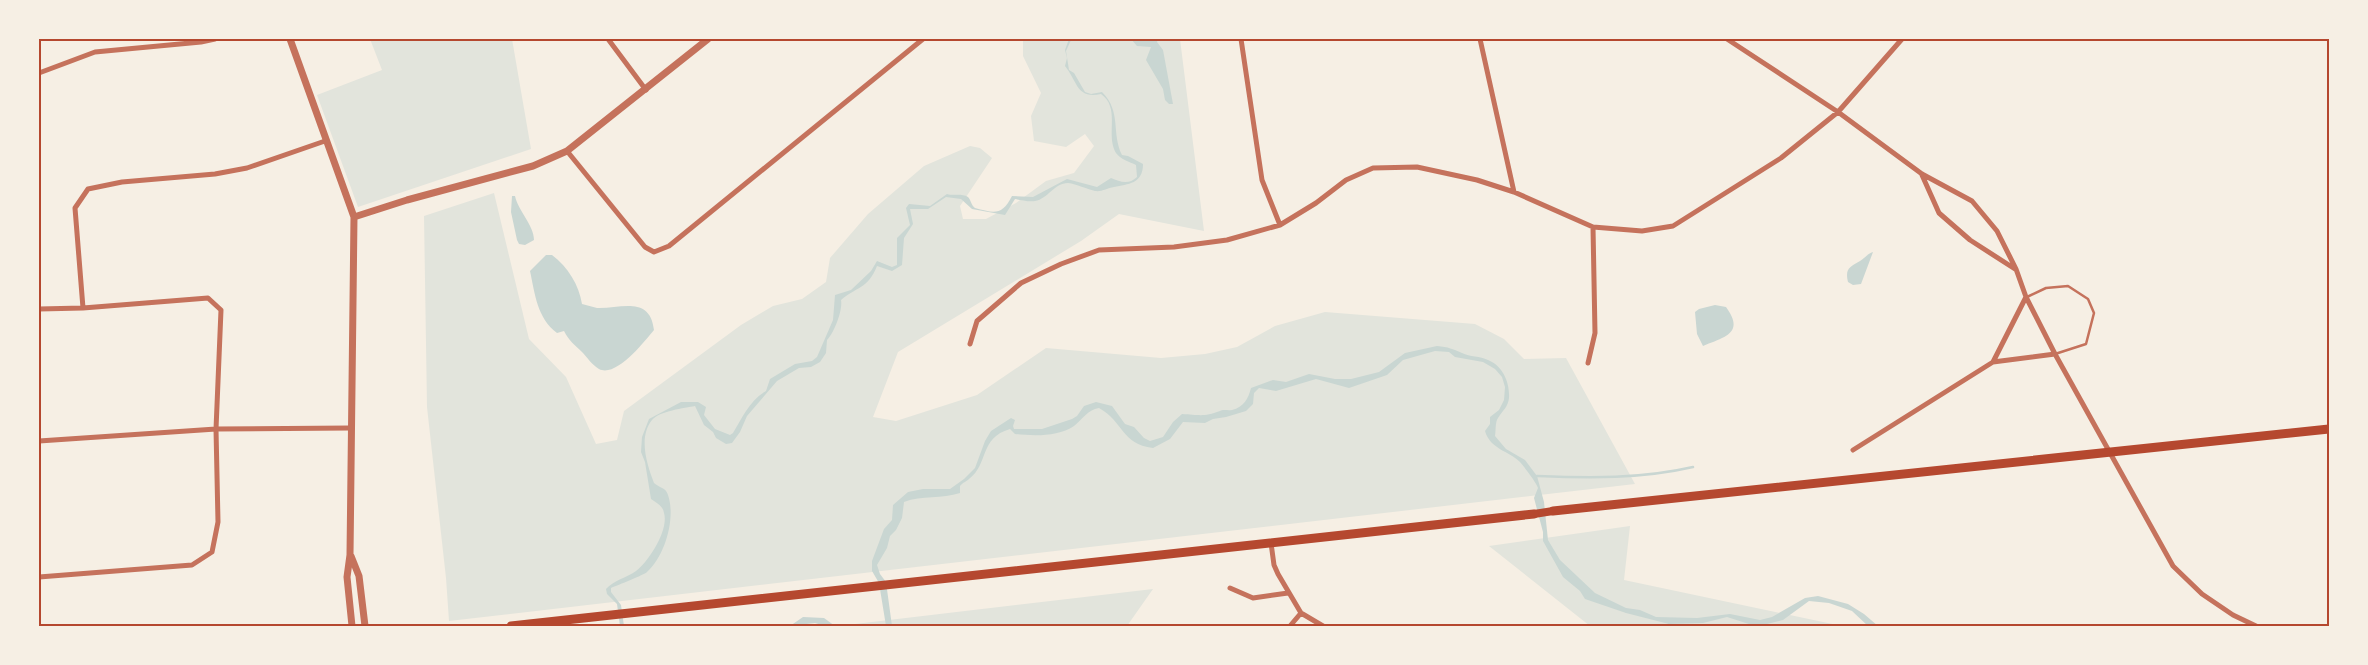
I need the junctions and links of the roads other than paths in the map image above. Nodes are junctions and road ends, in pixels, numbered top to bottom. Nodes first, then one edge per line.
1 (215, 39) edge
2 (290, 39) edge
3 (608, 39) edge
4 (708, 39) edge
5 (923, 39) edge
6 (1241, 39) edge
7 (1480, 39) edge
8 (1727, 39) edge
9 (1902, 39) edge
10 (39, 73) edge
11 (646, 90) junction
12 (1838, 112) junction
13 (325, 141) junction
14 (567, 151) junction
15 (1922, 174) junction
16 (1514, 192) junction
17 (354, 217) junction
18 (1280, 225) junction
19 (1593, 227) junction
20 (2016, 269) junction
21 (2026, 297) junction
22 (83, 308) junction
23 (39, 309) edge
24 (970, 344) dead end
25 (2055, 354) junction
26 (1993, 362) junction
27 (1588, 364) dead end
28 (350, 428) junction
29 (216, 429) junction
30 (2329, 429) edge
31 (39, 441) edge
32 (1853, 450) dead end
33 (2109, 454) junction
34 (1553, 511) joint
35 (1534, 514) joint
36 (1271, 542) junction
37 (350, 555) junction
38 (39, 577) edge
39 (1230, 588) dead end
40 (1288, 593) junction
41 (1301, 613) junction
42 (352, 626) edge
43 (365, 626) edge
44 (511, 626) edge
45 (1290, 626) edge
46 (1323, 626) edge
47 (2256, 626) edge

1 - 10 street
2 - 13 street
3 - 11 street
4 - 11 street
5 - 14 street
6 - 18 street
7 - 16 street
8 - 12 street
9 - 12 street
11 - 14 street
12 - 15 street
12 - 19 street
13 - 17 street
13 - 22 street
14 - 17 street
15 - 20 street
15 - 20 street
16 - 18 street
16 - 19 street
17 - 28 street
18 - 24 street
19 - 27 street
20 - 21 street
21 - 25 street
21 - 25 lane
21 - 26 street
22 - 23 street
22 - 29 street
25 - 26 street
25 - 33 street
26 - 32 street
28 - 29 street
28 - 37 street
29 - 31 street
29 - 38 street
30 - 33 main road
33 - 34 main road
33 - 47 street
34 - 35 main road
35 - 36 main road
36 - 40 street
36 - 44 main road
37 - 42 street
37 - 43 street
39 - 40 street
40 - 41 street
41 - 45 street
41 - 46 street

